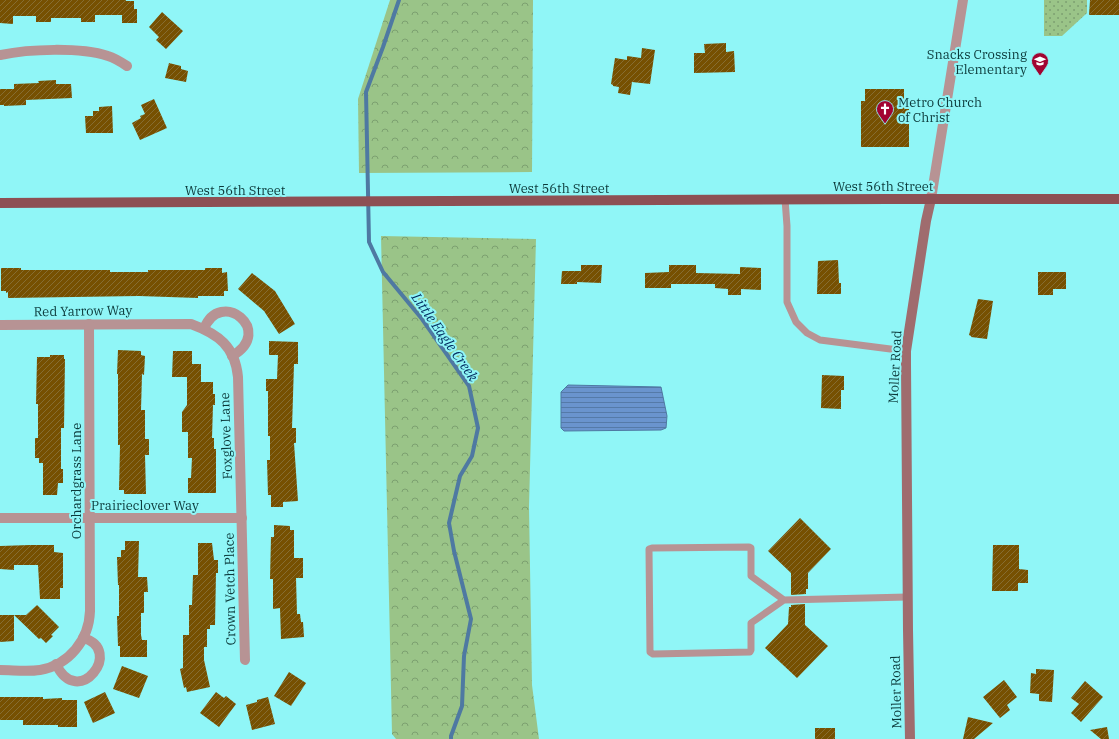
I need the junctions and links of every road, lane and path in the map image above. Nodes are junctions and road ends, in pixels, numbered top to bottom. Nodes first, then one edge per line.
1 (962, 0) edge
2 (0, 55) edge
3 (127, 66) dead end
4 (785, 199) junction
5 (930, 199) junction
6 (1119, 199) edge
7 (0, 203) edge
8 (167, 323) joint
9 (89, 324) junction
10 (0, 325) edge
11 (204, 329) junction
12 (906, 351) junction
13 (232, 356) junction
14 (0, 518) edge
15 (242, 518) junction
16 (89, 519) junction
17 (907, 598) junction
18 (784, 600) junction
19 (84, 638) junction
20 (245, 660) dead end
21 (56, 664) junction
22 (0, 670) edge
23 (910, 739) edge

1 - 5 street, Moller Road
2 - 3 street
4 - 5 main road, West 56th Street
4 - 7 main road, West 56th Street
4 - 12 lane
5 - 6 main road, West 56th Street
5 - 12 street, Moller Road
8 - 9 street, Red Yarrow Way
8 - 11 street, Foxglove Lane
9 - 10 street, Red Yarrow Way
9 - 16 street, Orchardgrass Lane
11 - 13 street, Foxglove Lane
11 - 13 street
12 - 17 street, Moller Road
13 - 15 street, Foxglove Lane
14 - 16 street, Prairieclover Way
15 - 16 street, Prairieclover Way
15 - 20 street, Crown Vetch Place
16 - 19 street, Orchardgrass Lane
17 - 18 lane
17 - 23 street, Moller Road
18 - 18 lane
19 - 21 street, Orchardgrass Lane
19 - 21 street
21 - 22 street

